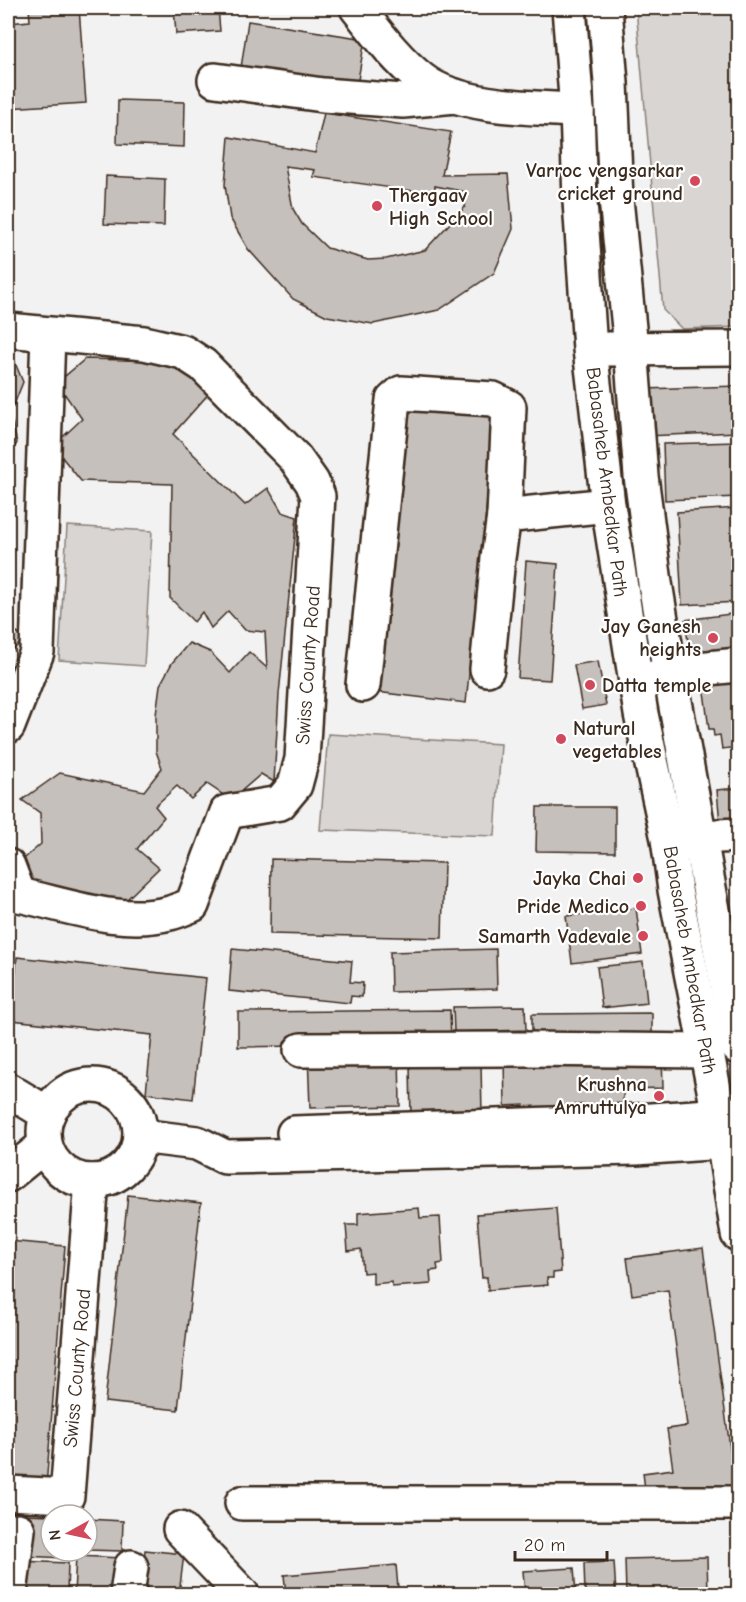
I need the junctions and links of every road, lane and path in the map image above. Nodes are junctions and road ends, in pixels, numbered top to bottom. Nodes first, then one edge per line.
1 (357, 8) edge
2 (569, 8) edge
3 (605, 8) edge
4 (215, 80) dead end
5 (455, 96) junction
6 (577, 110) junction
7 (8, 330) edge
8 (48, 334) junction
9 (631, 348) junction
10 (738, 348) edge
11 (590, 349) junction
12 (608, 505) junction
13 (504, 516) junction
14 (738, 665) edge
15 (487, 669) dead end
16 (670, 674) junction
17 (636, 682) junction
18 (363, 685) dead end
19 (8, 726) edge
20 (738, 835) edge
21 (700, 836) junction
22 (668, 839) junction
23 (8, 866) edge
24 (738, 1047) edge
25 (301, 1050) dead end
26 (706, 1051) junction
27 (8, 1090) edge
28 (730, 1128) edge
29 (47, 1130) junction
30 (140, 1136) junction
31 (211, 1150) junction
32 (8, 1175) edge
33 (92, 1181) junction
34 (738, 1234) edge
35 (8, 1493) edge
36 (242, 1503) dead end
37 (738, 1503) edge
38 (180, 1528) dead end
39 (18, 1530) dead end
40 (10, 1594) edge
41 (242, 1594) edge

1 - 5 street
2 - 6 street, Babasaheb Ambedkar Path
3 - 9 street, Babasaheb Ambedkar Path
4 - 5 street
5 - 6 street
6 - 11 street, Babasaheb Ambedkar Path
7 - 8 street, Swiss County Road
8 - 19 street
8 - 23 street, Swiss County Road
9 - 10 street
9 - 11 street
9 - 16 street, Babasaheb Ambedkar Path
11 - 12 street, Babasaheb Ambedkar Path
12 - 13 street
12 - 17 street, Babasaheb Ambedkar Path
13 - 15 street
13 - 18 street
14 - 16 street
16 - 17 street
16 - 21 street, Babasaheb Ambedkar Path
17 - 22 street, Babasaheb Ambedkar Path
20 - 21 street
21 - 22 street
21 - 24 street, Babasaheb Ambedkar Path
22 - 26 street, Babasaheb Ambedkar Path
25 - 26 street
26 - 28 street, Babasaheb Ambedkar Path
27 - 29 street
28 - 31 street
28 - 31 street
28 - 34 street, Babasaheb Ambedkar Path
29 - 30 street
29 - 32 street
29 - 33 street
30 - 31 street
30 - 33 street
33 - 35 street, Swiss County Road
36 - 37 street
38 - 41 street
39 - 40 street

